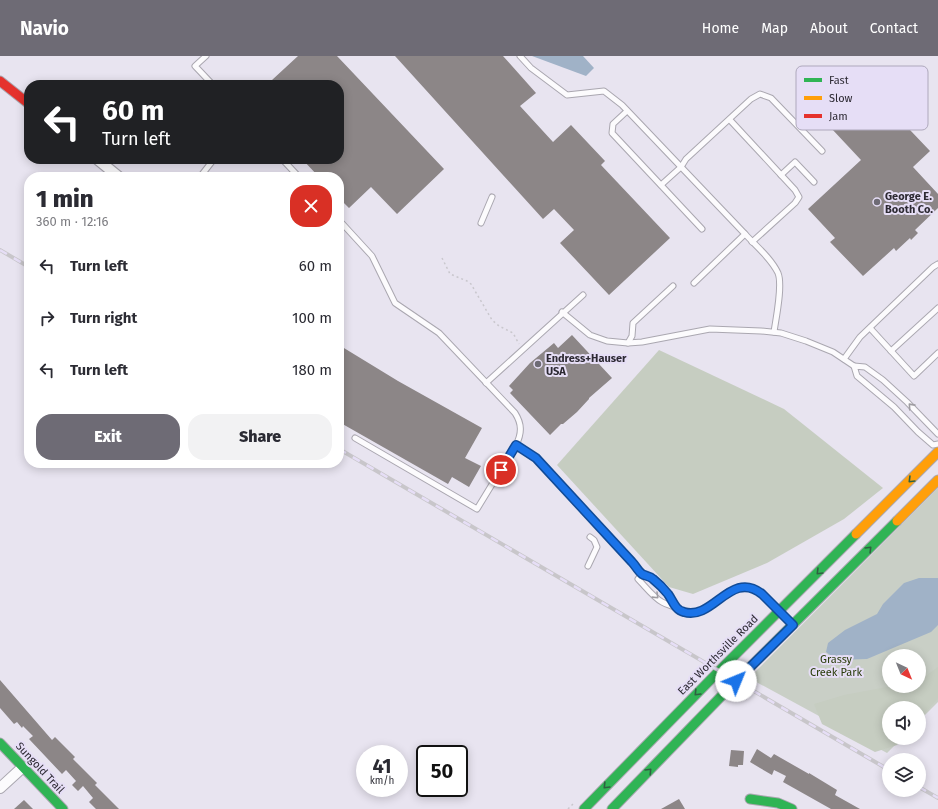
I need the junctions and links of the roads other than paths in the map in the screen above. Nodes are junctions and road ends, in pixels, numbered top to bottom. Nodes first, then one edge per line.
1 (206, 56) edge
2 (520, 56) edge
3 (208, 80) edge
4 (0, 81) edge
5 (24, 100) edge
6 (627, 111) junction
7 (730, 120) junction
8 (796, 124) edge
9 (802, 130) edge
10 (822, 151) dead end
11 (103, 164) edge
12 (210, 164) edge
13 (287, 164) edge
14 (681, 167) junction
15 (114, 172) edge
16 (204, 172) edge
17 (294, 172) edge
18 (781, 175) junction
19 (814, 182) dead end
20 (661, 185) junction
21 (492, 197) dead end
22 (481, 223) dead end
23 (344, 225) edge
24 (702, 229) dead end
25 (745, 234) junction
26 (752, 242) junction
27 (938, 264) edge
28 (694, 284) dead end
29 (673, 286) dead end
30 (583, 295) dead end
31 (938, 308) edge
32 (562, 312) junction
33 (870, 328) junction
34 (774, 332) junction
35 (628, 343) junction
36 (891, 351) junction
37 (938, 352) edge
38 (844, 358) junction
39 (854, 366) junction
40 (486, 383) junction
41 (938, 434) edge
42 (355, 438) dead end
43 (938, 444) edge
44 (516, 445) junction
45 (938, 452) edge
46 (938, 480) edge
47 (590, 537) dead end
48 (588, 566) dead end
49 (642, 574) junction
50 (677, 608) junction
51 (780, 611) junction
52 (793, 625) junction
53 (0, 743) edge
54 (23, 767) junction
55 (0, 788) edge
56 (750, 799) dead end
57 (63, 809) edge
58 (584, 809) edge
59 (612, 809) edge
60 (792, 809) edge

1 - 3 lane
2 - 6 lane
4 - 5 main road
6 - 14 lane
6 - 20 lane
7 - 8 lane
7 - 14 lane
7 - 18 lane
9 - 10 lane
11 - 15 street
12 - 16 lane
13 - 17 lane
14 - 20 lane
14 - 25 lane
18 - 19 lane
18 - 26 lane
20 - 24 lane
21 - 22 lane
23 - 40 lane
25 - 26 lane
25 - 28 lane
26 - 34 lane
27 - 33 lane
29 - 35 lane
30 - 32 lane
31 - 36 lane
32 - 35 lane
32 - 40 lane
33 - 36 lane
33 - 38 lane
34 - 35 lane
34 - 38 lane
36 - 37 lane
38 - 39 lane
41 -> 39 lane
39 - 43 lane
40 - 44 lane
42 - 44 lane
44 - 49 lane
45 -> 51 main road, East Worthsville Road
52 -> 46 main road
47 - 48 lane
49 - 50 lane
49 -> 50 lane
50 - 51 lane
51 - 52 lane
51 -> 58 main road, East Worthsville Road
59 -> 52 main road
53 - 54 main road, Sungold Trail
54 - 55 street
54 - 57 main road, Sungold Trail
56 - 60 main road

